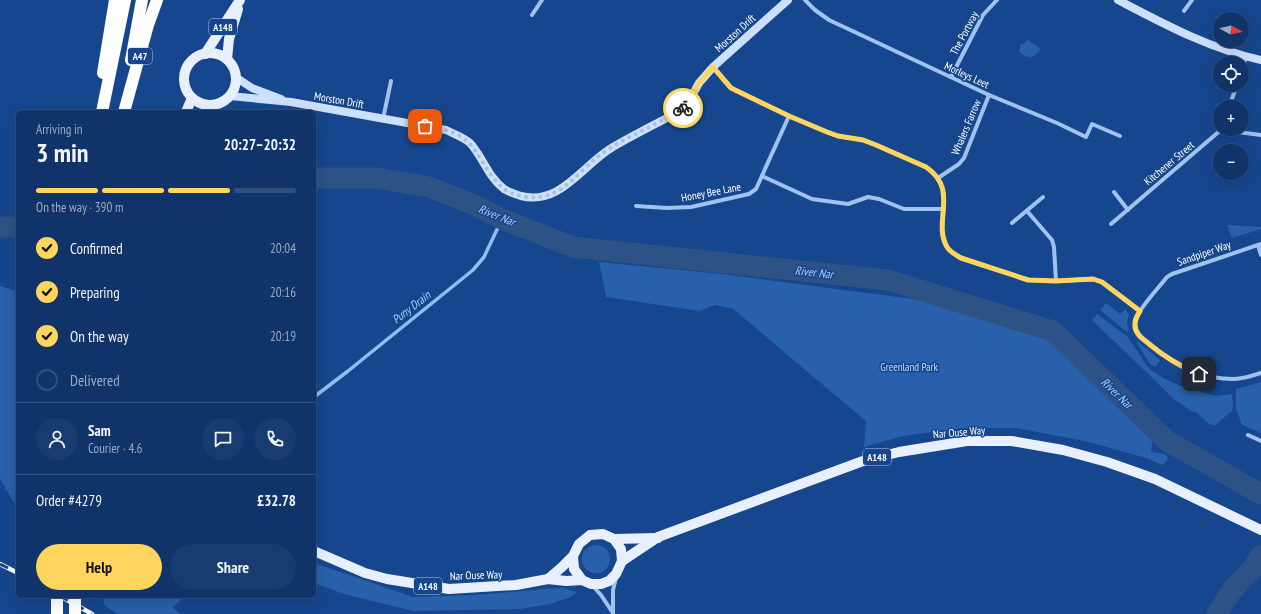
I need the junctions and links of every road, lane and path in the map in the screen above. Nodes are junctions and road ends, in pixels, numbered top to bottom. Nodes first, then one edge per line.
1 (115, 0) edge
2 (125, 0) edge
3 (142, 0) edge
4 (156, 0) edge
5 (241, 0) edge
6 (542, 0) edge
7 (788, 0) edge
8 (805, 0) edge
9 (997, 0) edge
10 (1118, 0) edge
11 (1192, 0) edge
12 (1184, 11) dead end
13 (532, 15) dead end
14 (205, 54) junction
15 (1243, 56) edge
16 (1249, 58) edge
17 (227, 59) junction
18 (1261, 60) edge
19 (713, 67) junction
20 (237, 78) junction
21 (951, 78) junction
22 (391, 81) dead end
23 (230, 96) junction
24 (989, 96) junction
25 (192, 98) junction
26 (291, 102) junction
27 (210, 109) edge
28 (98, 110) edge
29 (102, 110) edge
30 (123, 110) edge
31 (124, 110) edge
32 (187, 110) edge
33 (789, 116) junction
34 (383, 119) junction
35 (1249, 133) edge
36 (1261, 135) edge
37 (1120, 136) dead end
38 (1215, 136) edge
39 (762, 176) junction
40 (938, 178) junction
41 (1114, 192) dead end
42 (1043, 197) dead end
43 (636, 206) dead end
44 (944, 209) junction
45 (1128, 210) junction
46 (1027, 211) junction
47 (1012, 223) dead end
48 (1111, 224) dead end
49 (1259, 244) edge
50 (1261, 255) edge
51 (1056, 281) junction
52 (1140, 311) junction
53 (1261, 373) edge
54 (1248, 434) dead end
55 (1261, 441) edge
56 (1261, 530) edge
57 (658, 538) junction
58 (614, 539) junction
59 (316, 552) edge
60 (573, 556) junction
61 (622, 561) junction
62 (616, 574) junction
63 (548, 579) junction
64 (586, 582) junction
65 (57, 598) edge
66 (75, 598) edge
67 (57, 614) edge
68 (75, 614) edge
69 (613, 614) edge

1 - 28 highway
2 - 29 highway, A47
3 - 30 highway, A47
4 - 31 highway, A47
5 - 14 main road, A148
5 - 17 main road, A148
6 - 13 street
7 - 19 street, Morston Drift
8 - 21 street, Morleys Leet
9 - 21 street, The Portway
10 - 15 street
11 - 12 street
14 - 17 main road
14 - 25 main road
16 - 18 street
17 - 20 main road
19 - 33 street
19 - 34 street, Morston Drift
20 - 23 main road
20 - 26 street, Morston Drift
21 - 24 street, Morleys Leet
22 - 34 street
23 - 26 street, Morston Drift
23 - 27 main road
24 - 37 street, Morleys Leet
24 - 40 street, Whalers Farrow
25 - 27 main road
25 - 32 main road
26 - 34 street, Morston Drift
33 - 39 street, Honey Bee Lane
33 - 40 street
35 - 36 street
38 - 45 street, Kitchener Street
39 - 43 street, Honey Bee Lane
39 - 44 street
40 - 44 street
41 - 45 street
42 - 46 street
44 - 51 street
45 - 48 street, Kitchener Street
46 - 47 street
46 - 51 street
49 - 50 street
49 - 52 street, Sandpiper Way
51 - 52 street
52 - 53 street, Sandpiper Way
54 - 55 street
56 - 57 main road, Nar Ouse Way / A148
57 - 58 main road, Nar Ouse Way / A148
57 - 61 main road, Nar Ouse Way / A148
58 - 60 main road, Nar Ouse Way / A148
58 - 61 main road
59 - 63 main road, Nar Ouse Way / A148
60 - 63 main road, Nar Ouse Way / A148
60 - 64 main road
61 - 62 main road
62 - 64 main road, Nar Ouse Way / A148
62 - 69 street
63 - 64 main road, Nar Ouse Way / A148
64 - 69 street
65 - 67 highway
66 - 68 highway, bridge

